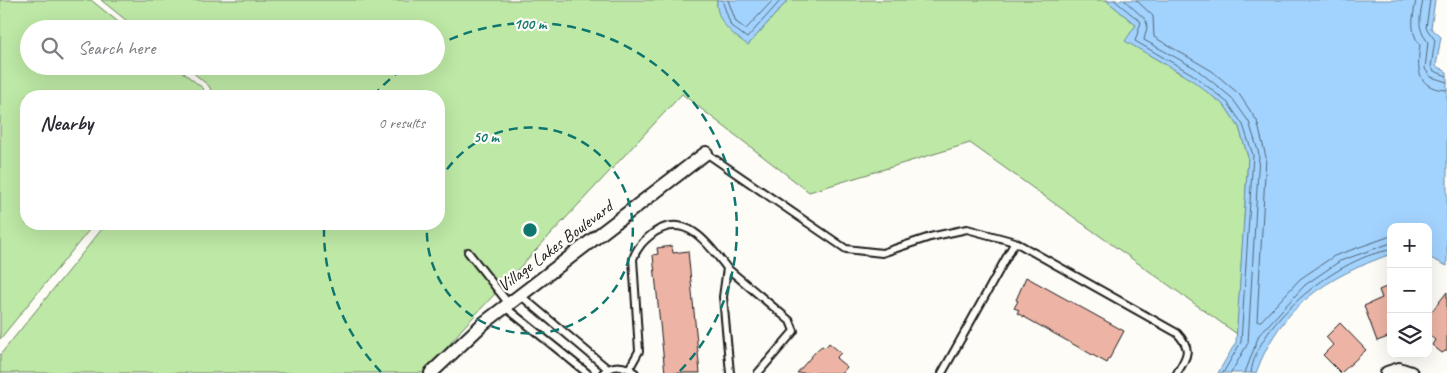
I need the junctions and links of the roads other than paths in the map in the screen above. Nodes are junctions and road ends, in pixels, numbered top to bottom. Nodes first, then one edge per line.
1 (706, 153) joint
2 (1015, 242) junction
3 (468, 252) dead end
4 (727, 268) junction
5 (520, 295) junction
6 (507, 305) junction
7 (605, 371) edge
8 (632, 371) edge
9 (431, 373) edge
10 (587, 373) edge
11 (730, 373) edge
12 (758, 373) edge
13 (942, 373) edge
14 (1177, 373) edge
15 (1387, 373) edge
16 (1411, 373) edge

1 - 2 lane
1 - 5 street, Village Lakes Boulevard
2 - 13 lane
2 - 14 lane
3 - 6 lane
4 - 8 lane
4 - 11 lane
4 - 12 lane
5 - 6 street, Village Lakes Boulevard
5 - 7 lane
6 - 9 street, Village Lakes Boulevard
6 - 10 lane
7 - 8 lane
15 - 16 street

